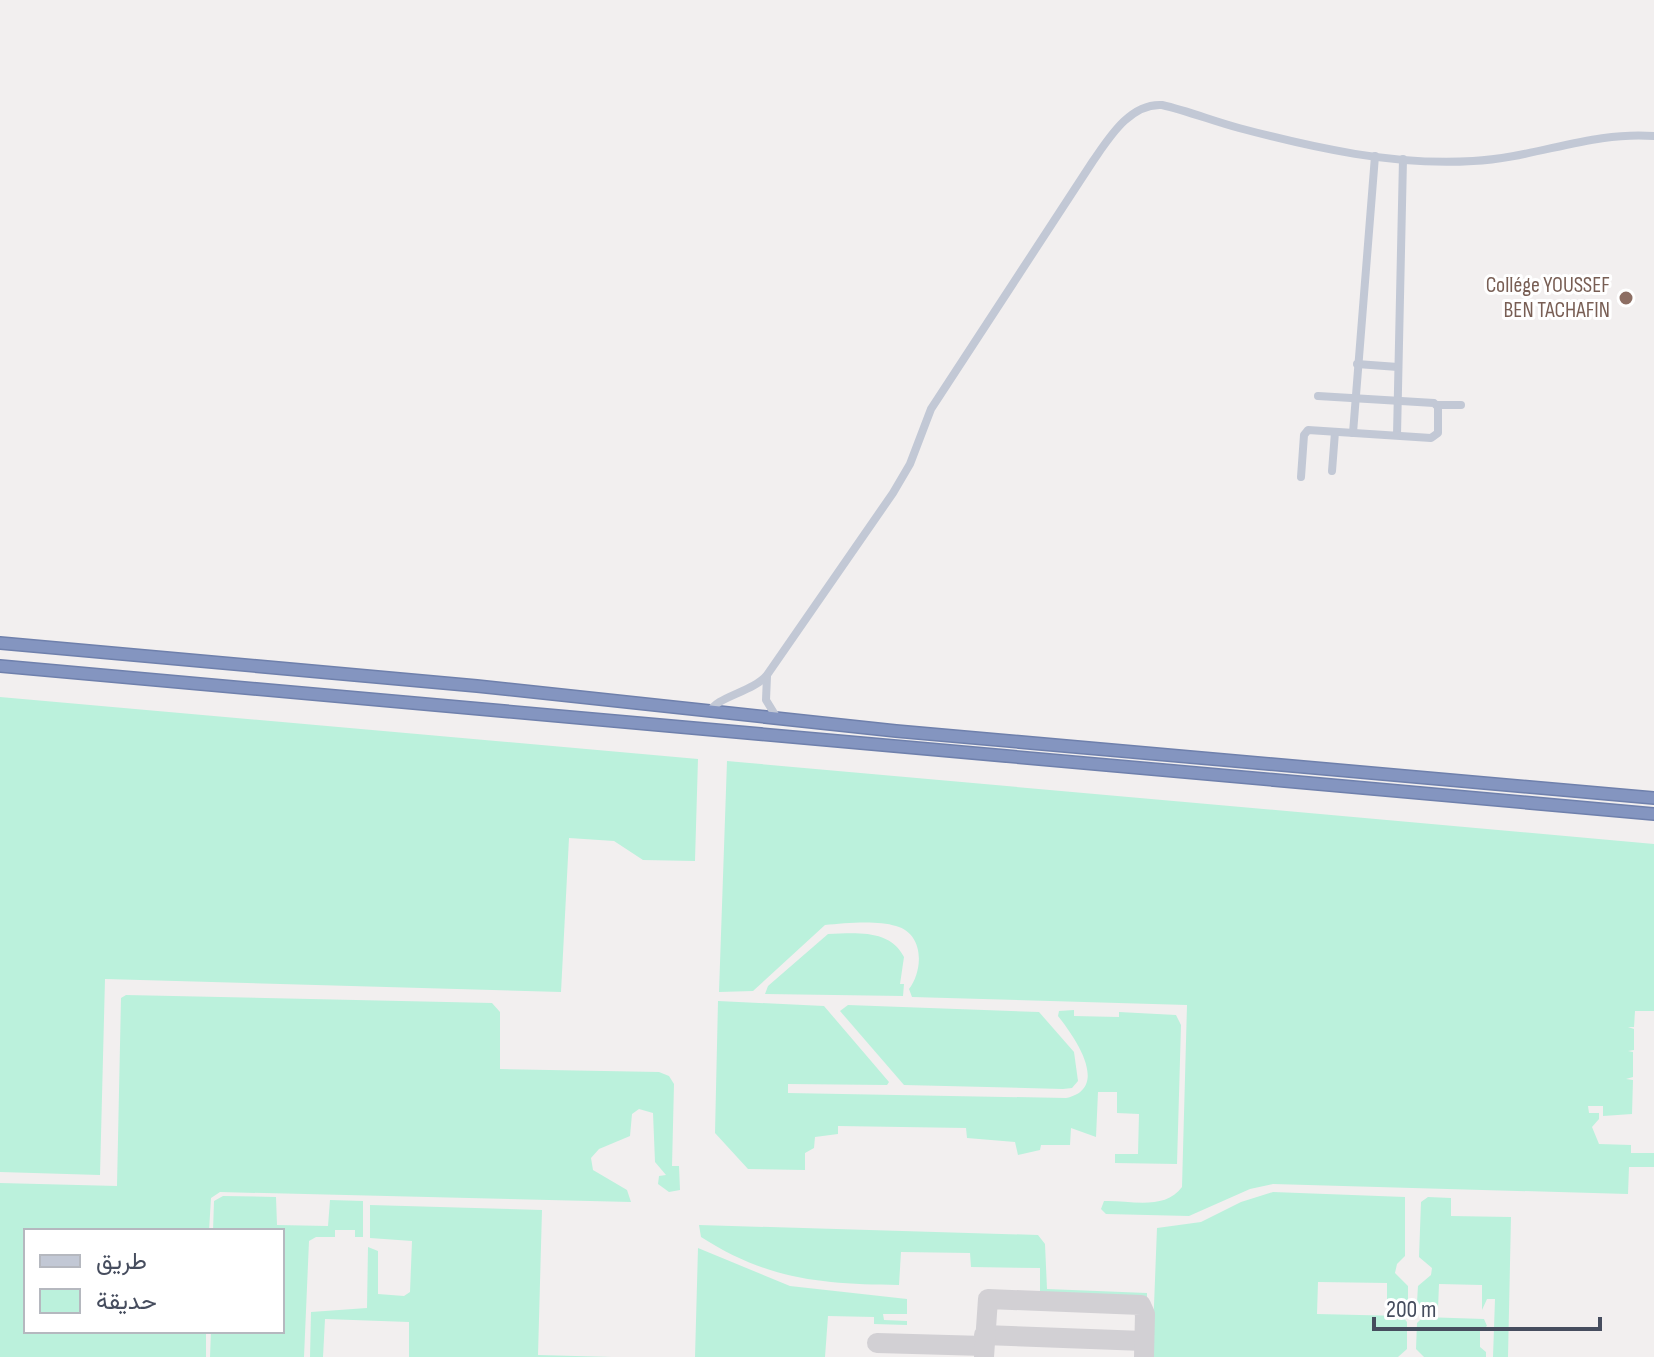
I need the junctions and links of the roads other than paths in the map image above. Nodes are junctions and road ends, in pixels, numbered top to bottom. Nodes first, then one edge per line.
1 (1654, 136) edge
2 (1375, 156) junction
3 (1403, 159) junction
4 (1357, 364) junction
5 (1398, 367) junction
6 (1318, 396) dead end
7 (1355, 398) junction
8 (1398, 401) junction
9 (1437, 405) junction
10 (1461, 405) dead end
11 (1335, 432) junction
12 (1353, 433) junction
13 (1397, 435) junction
14 (1332, 471) dead end
15 (1301, 477) dead end
16 (0, 643) edge
17 (0, 666) edge
18 (767, 675) junction
19 (710, 712) junction
20 (777, 718) junction
21 (709, 729) junction
22 (1431, 777) junction
23 (1429, 795) junction
24 (1654, 798) edge
25 (1654, 814) edge

1 - 3 street
2 - 3 street
2 - 4 street
2 - 18 street
3 - 5 street
4 - 5 street
4 - 7 street
5 - 8 street
6 - 7 street
7 - 8 street
7 - 12 street
8 - 9 street
8 - 13 street
9 - 10 street
9 - 13 street
11 - 12 street
11 - 14 street
11 - 15 street
12 - 13 street
16 - 19 highway
17 - 21 highway
18 - 19 street
18 - 20 street
19 - 20 highway
19 - 21 highway
20 - 22 highway
21 - 23 highway
22 - 23 highway
22 - 24 highway
23 - 25 highway

